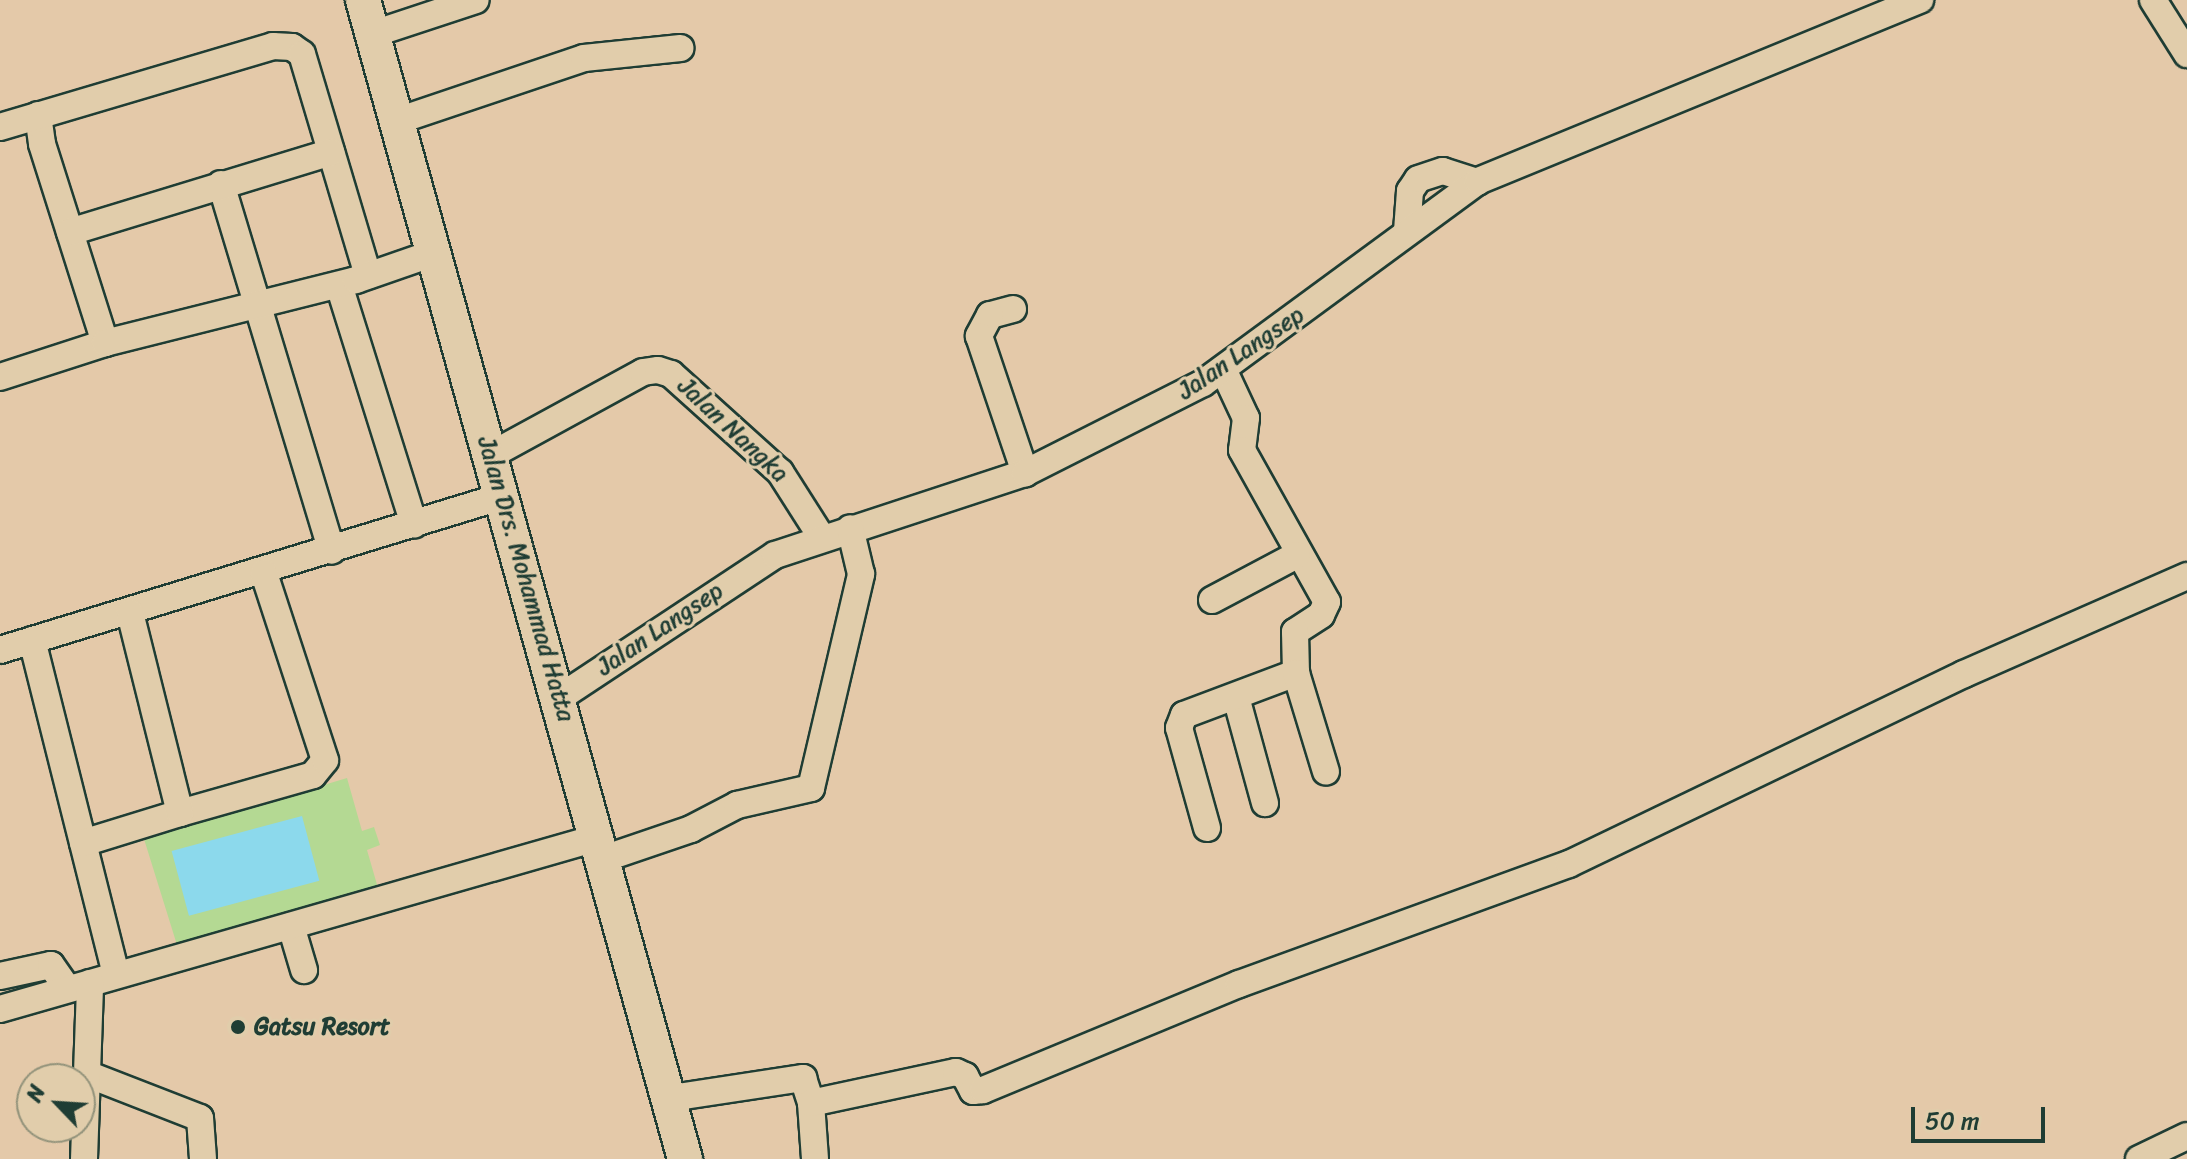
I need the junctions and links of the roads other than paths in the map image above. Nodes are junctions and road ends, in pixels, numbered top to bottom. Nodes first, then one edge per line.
1 (363, 0) edge
2 (476, 0) edge
3 (1920, 0) edge
4 (2153, 0) edge
5 (373, 34) junction
6 (680, 48) dead end
7 (2187, 54) edge
8 (38, 115) junction
9 (397, 121) junction
10 (0, 127) edge
11 (331, 152) junction
12 (1477, 182) junction
13 (221, 184) junction
14 (1407, 231) junction
15 (70, 232) junction
16 (434, 253) junction
17 (368, 275) junction
18 (339, 285) junction
19 (258, 305) junction
20 (1013, 309) dead end
21 (105, 343) junction
22 (1223, 369) junction
23 (0, 377) edge
24 (491, 455) junction
25 (1025, 473) junction
26 (503, 496) junction
27 (414, 525) junction
28 (850, 528) junction
29 (822, 538) junction
30 (332, 551) junction
31 (1297, 555) junction
32 (264, 573) junction
33 (2187, 576) edge
34 (1212, 600) dead end
35 (130, 612) junction
36 (32, 640) junction
37 (0, 650) edge
38 (1296, 673) junction
39 (1236, 697) junction
40 (559, 698) junction
41 (1326, 772) dead end
42 (1265, 803) dead end
43 (180, 813) junction
44 (1207, 828) dead end
45 (83, 843) junction
46 (603, 848) junction
47 (291, 926) junction
48 (304, 970) dead end
49 (116, 975) junction
50 (0, 976) edge
51 (79, 986) junction
52 (0, 1009) edge
53 (86, 1063) edge
54 (96, 1078) edge
55 (671, 1098) junction
56 (811, 1103) junction
57 (2187, 1136) edge
58 (203, 1159) edge
59 (685, 1159) edge
60 (815, 1159) edge
61 (2139, 1159) edge

1 - 5 main road, Jalan Drs. Mohammad Hatta
2 - 5 street
3 - 12 street, Jalan Langsep
4 - 7 street
5 - 9 main road, Jalan Drs. Mohammad Hatta
6 - 9 street
8 - 10 street
8 - 11 street
8 - 15 street
9 - 16 main road, Jalan Drs. Mohammad Hatta
11 - 13 street
11 - 17 street
12 - 14 street, Jalan Langsep
12 - 14 street
13 - 15 street
13 - 19 street
14 - 22 street, Jalan Langsep
15 - 21 street
16 - 17 street
16 - 24 main road, Jalan Drs. Mohammad Hatta
17 - 18 street
18 - 19 street
18 - 27 street
19 - 21 street
19 - 30 street
20 - 25 street
21 - 23 street
22 - 25 street, Jalan Langsep
22 - 31 street
24 - 26 main road, Jalan Drs. Mohammad Hatta
24 - 29 street, Jalan Nangka
25 - 28 street, Jalan Langsep
26 - 27 street
26 - 40 main road, Jalan Drs. Mohammad Hatta
27 - 30 street
28 - 29 street, Jalan Langsep
28 - 46 street
29 - 40 street, Jalan Langsep
30 - 32 street
31 - 34 street
31 - 38 street
32 - 35 street
32 - 43 street
33 - 56 street
35 - 36 street
35 - 43 street
36 - 37 street
36 - 45 street
38 - 39 street
38 - 41 street
39 - 42 street
39 - 44 street
40 - 46 main road, Jalan Drs. Mohammad Hatta
43 - 45 street
45 - 49 street
46 - 47 street
46 - 55 main road, Jalan Drs. Mohammad Hatta
47 - 48 street
47 - 49 street
49 - 51 street
50 - 51 street
51 - 52 street
51 - 53 street
54 - 58 street
55 - 56 street
55 - 59 main road, Jalan Drs. Mohammad Hatta
56 - 60 street
57 - 61 street

